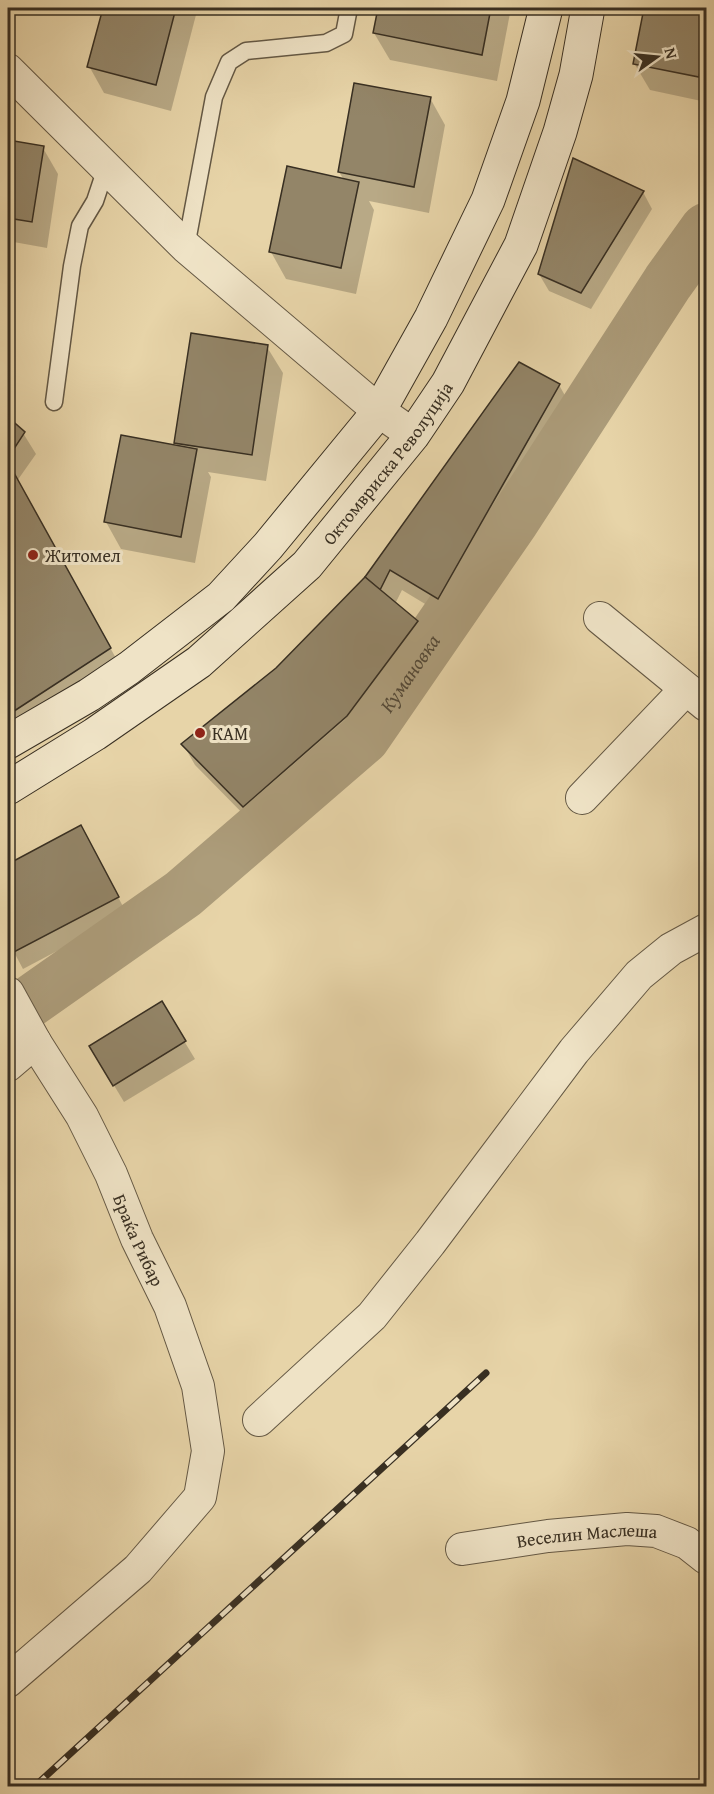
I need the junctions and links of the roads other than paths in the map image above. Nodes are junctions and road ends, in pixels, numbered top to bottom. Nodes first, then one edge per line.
1 (349, 8) edge
2 (546, 8) edge
3 (588, 8) edge
4 (8, 70) edge
5 (106, 168) junction
6 (186, 247) junction
7 (54, 402) dead end
8 (379, 411) junction
9 (413, 435) junction
10 (600, 618) dead end
11 (697, 697) edge
12 (8, 742) edge
13 (8, 788) edge
14 (582, 798) dead end
15 (706, 930) edge
16 (8, 993) edge
17 (35, 1042) junction
18 (8, 1065) edge
19 (259, 1420) dead end
20 (462, 1549) dead end
21 (706, 1558) edge
22 (8, 1681) edge

1 - 6 lane
2 - 8 street, Октомвриска Револуција
3 - 9 street, Октомвриска Револуција
4 - 5 street
5 - 6 street
5 - 7 lane
6 - 8 street
8 - 9 street
8 - 12 street, Октомвриска Револуција
9 - 13 street, Октомвриска Револуција
10 - 11 street
11 - 14 street
15 - 19 street
16 - 17 street, Браќа Рибар
17 - 18 street
17 - 22 street, Браќа Рибар
20 - 21 street, Веселин Маслеша

